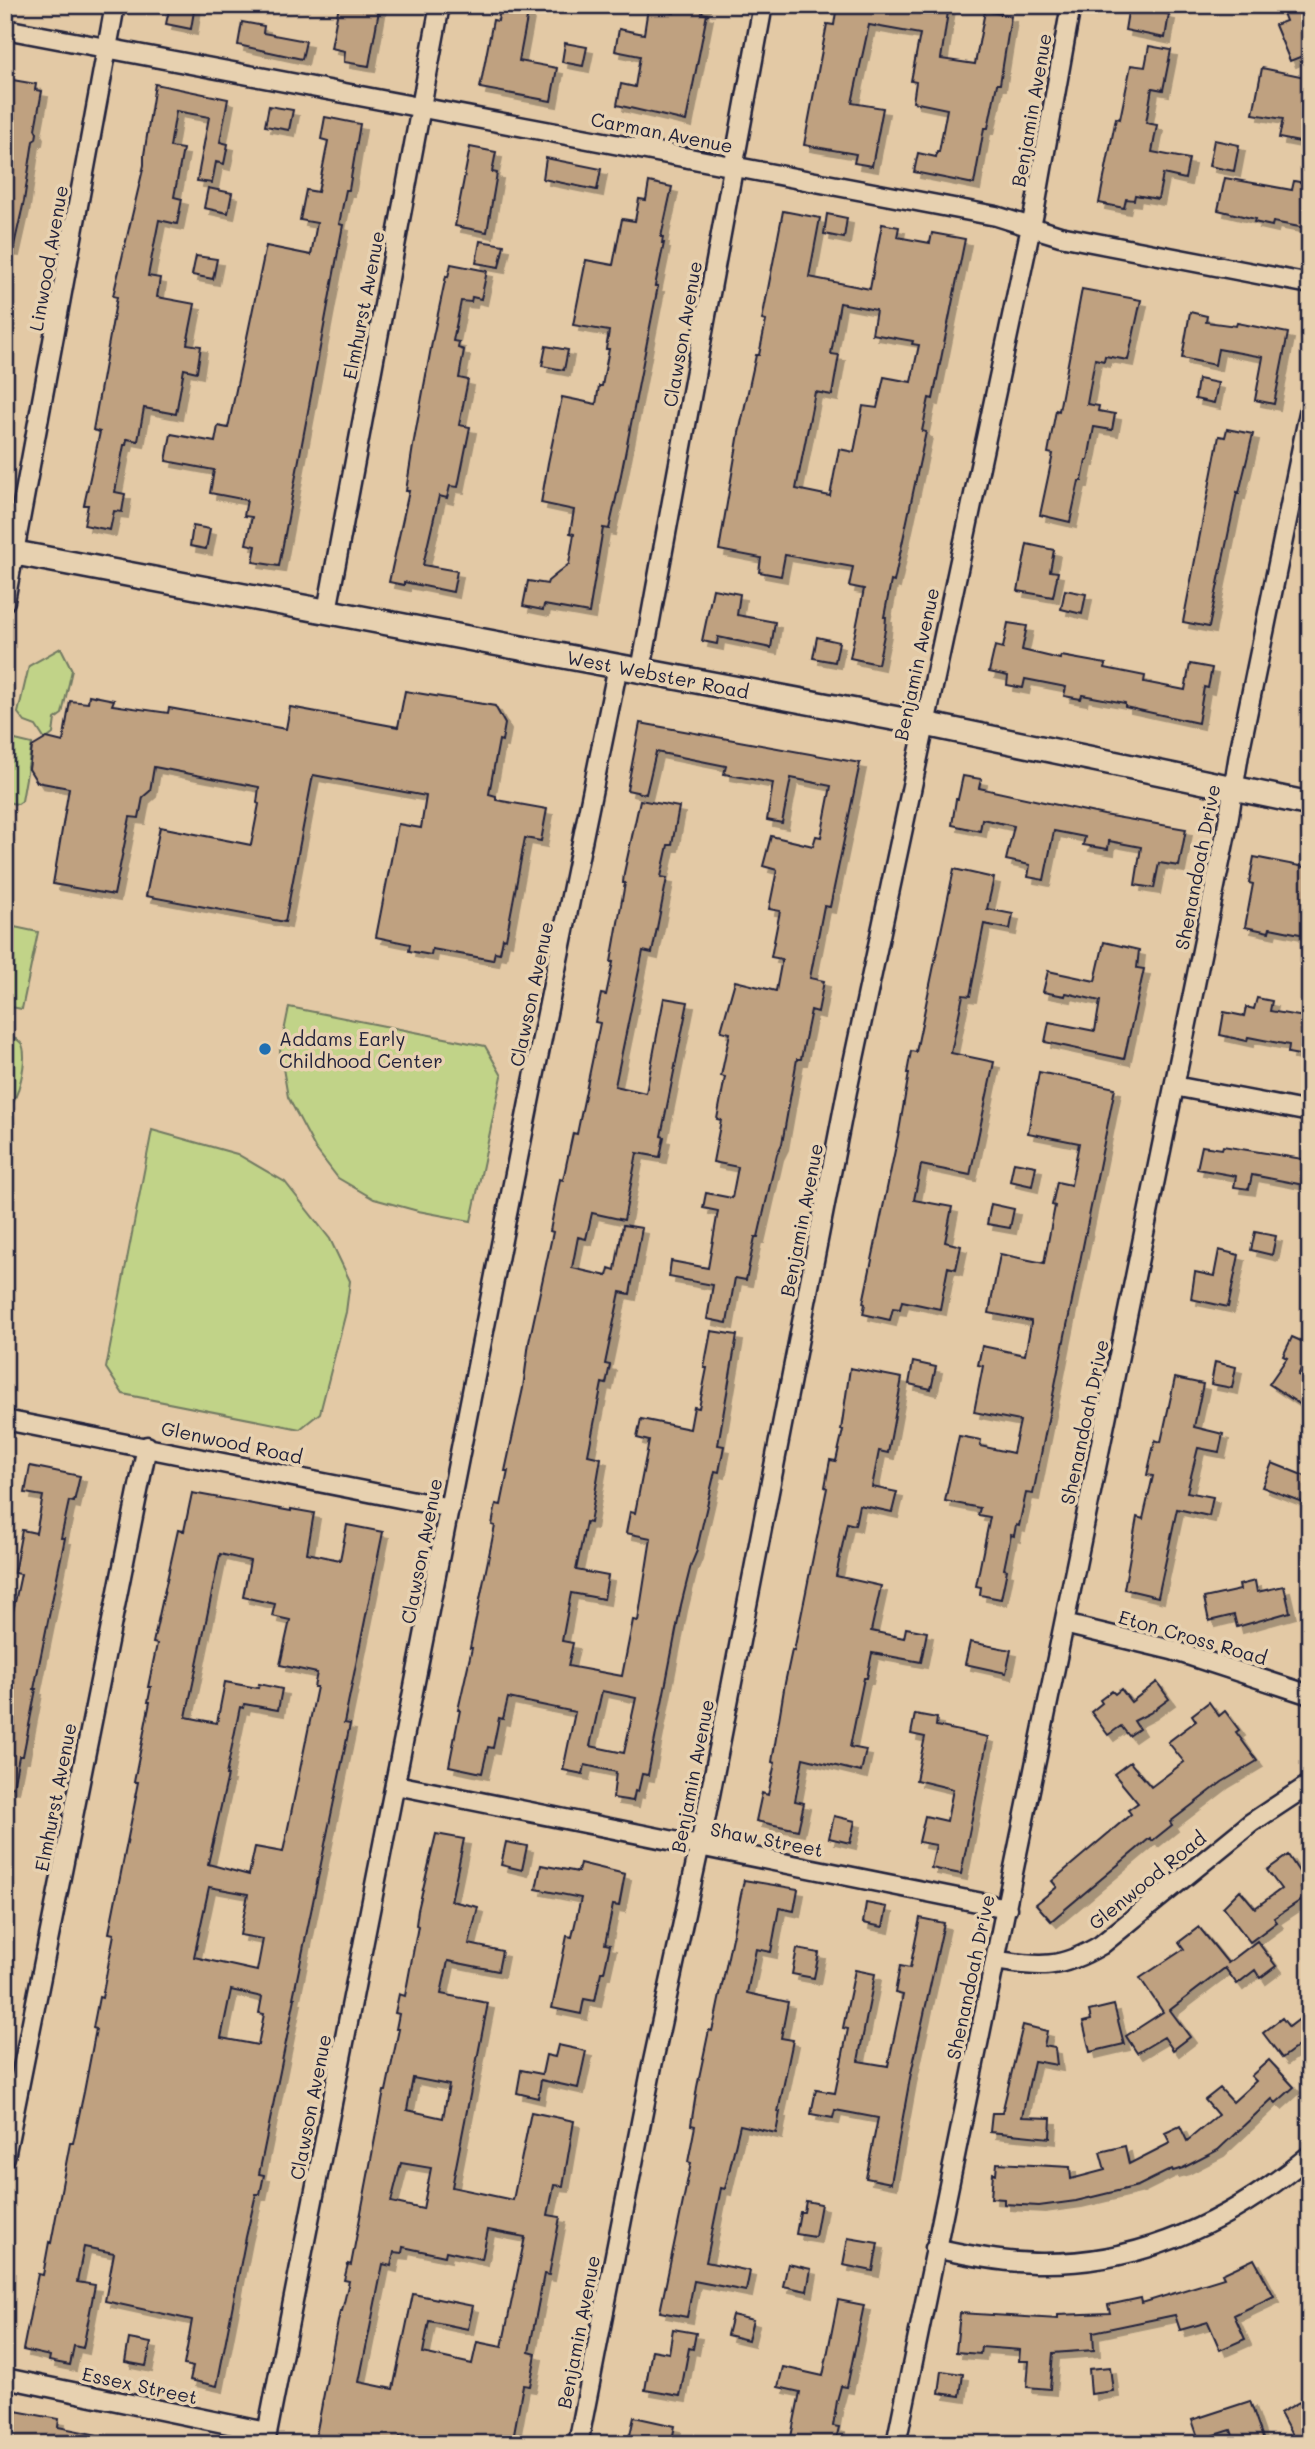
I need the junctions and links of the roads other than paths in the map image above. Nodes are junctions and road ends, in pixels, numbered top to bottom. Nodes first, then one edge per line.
1 (115, 5) edge
2 (440, 5) edge
3 (763, 5) edge
4 (1072, 5) edge
5 (5, 29) edge
6 (107, 49) junction
7 (422, 107) junction
8 (734, 167) junction
9 (1031, 225) junction
10 (1310, 284) edge
11 (1310, 408) edge
12 (10, 552) edge
13 (5, 601) edge
14 (327, 611) junction
15 (618, 666) junction
16 (641, 670) junction
17 (925, 724) junction
18 (1234, 789) junction
19 (1310, 804) edge
20 (1174, 1086) junction
21 (1310, 1112) edge
22 (5, 1420) edge
23 (147, 1446) junction
24 (450, 1508) junction
25 (1064, 1624) junction
26 (1310, 1695) edge
27 (1310, 1784) edge
28 (396, 1785) junction
29 (699, 1846) junction
30 (1006, 1908) junction
31 (995, 1960) junction
32 (1310, 2155) edge
33 (5, 2157) edge
34 (936, 2248) junction
35 (5, 2378) edge
36 (266, 2438) edge
37 (578, 2444) edge
38 (896, 2444) edge

1 - 6 street, Linwood Avenue
2 - 7 street, Elmhurst Avenue
3 - 8 street, Clawson Avenue
4 - 9 street, Benjamin Avenue
5 - 6 street, Carman Avenue
6 - 7 street, Carman Avenue
6 - 12 street, Linwood Avenue
7 - 8 street, Carman Avenue
7 - 14 street, Elmhurst Avenue
8 - 9 street, Carman Avenue
8 - 16 street, Clawson Avenue
9 - 10 street, Carman Avenue
9 - 17 street, Benjamin Avenue
11 - 18 street, Shenandoah Drive
12 - 13 street, Linwood Avenue
12 - 14 street, West Webster Road
14 - 15 street, West Webster Road
15 - 16 street, West Webster Road
15 - 24 street, Clawson Avenue
16 - 17 street, West Webster Road
17 - 18 street, West Webster Road
17 - 29 street, Benjamin Avenue
18 - 19 street, West Webster Road
18 - 20 street, Shenandoah Drive
20 - 21 street
20 - 25 street, Shenandoah Drive
22 - 23 street, Glenwood Road
23 - 24 street, Glenwood Road
23 - 33 street, Elmhurst Avenue
24 - 28 street, Clawson Avenue
25 - 26 street, Eton Cross Road
25 - 30 street, Shenandoah Drive
27 - 31 street, Glenwood Road
28 - 29 street, Shaw Street
28 - 36 street, Clawson Avenue
29 - 30 street, Shaw Street
29 - 37 street, Benjamin Avenue
30 - 31 street, Shenandoah Drive
31 - 34 street, Shenandoah Drive
32 - 34 street
34 - 38 street, Shenandoah Drive
35 - 36 street, Essex Street

